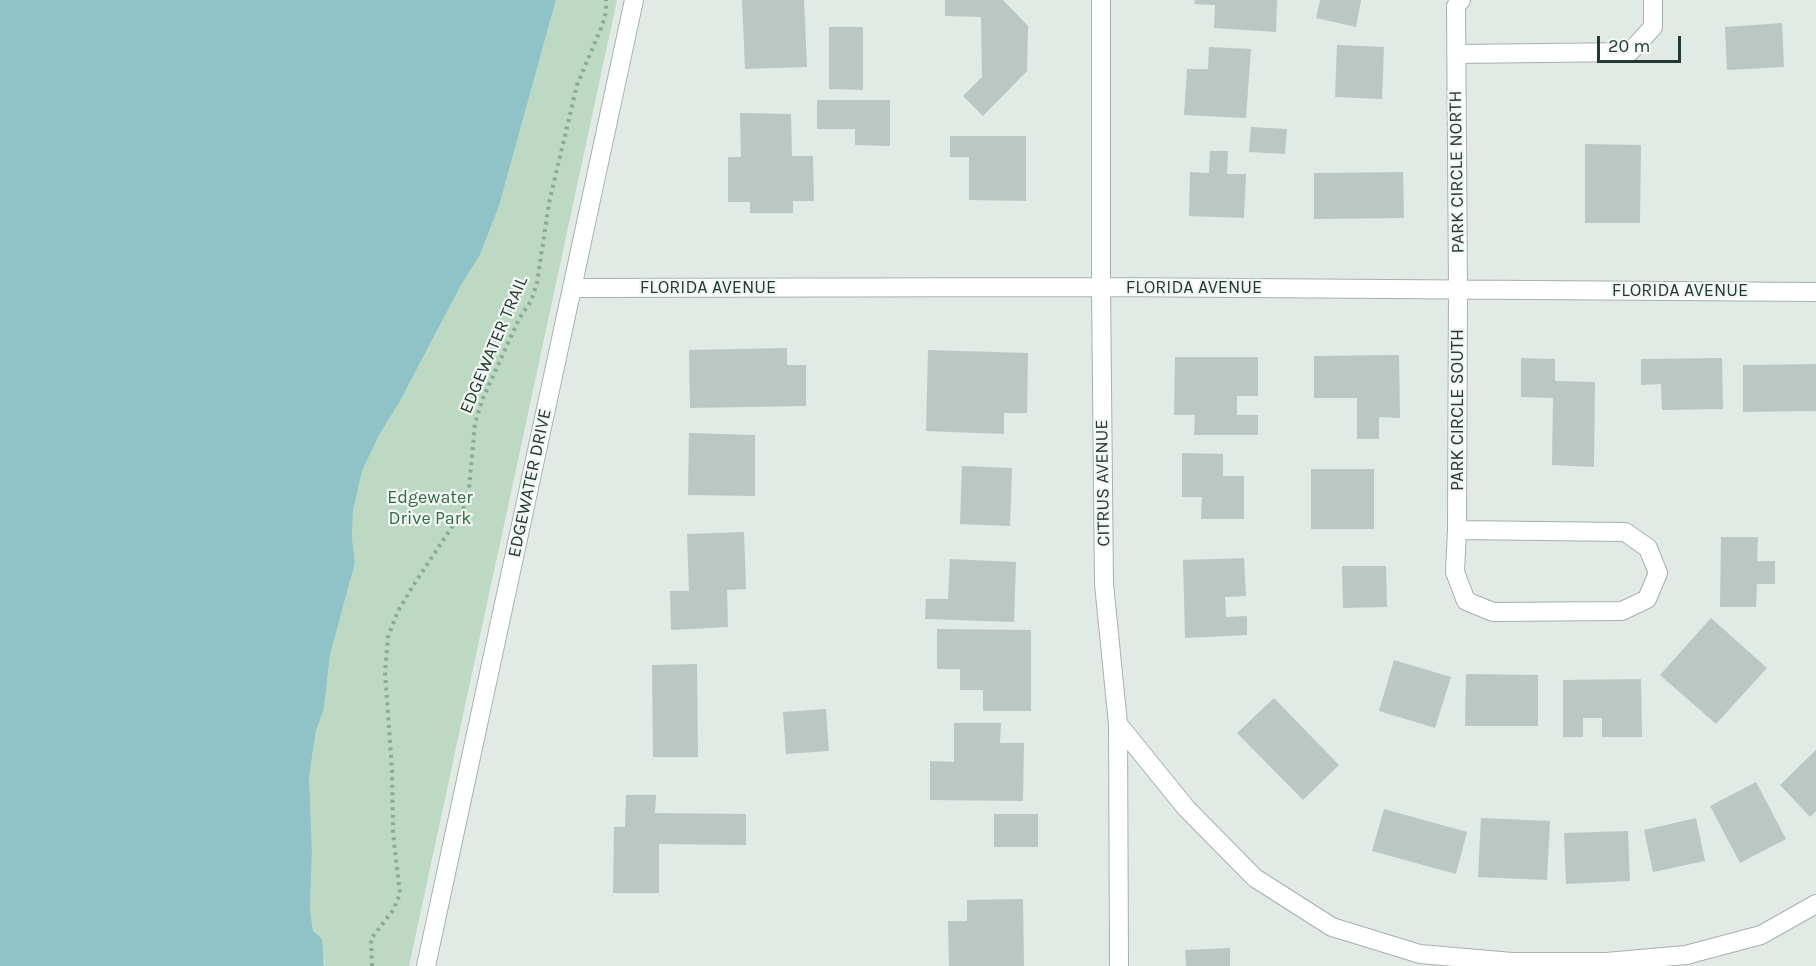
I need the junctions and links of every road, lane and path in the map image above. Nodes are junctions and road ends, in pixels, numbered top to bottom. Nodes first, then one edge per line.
1 (606, 0) edge
2 (634, 0) edge
3 (1101, 0) edge
4 (1461, 0) edge
5 (1653, 0) edge
6 (1456, 54) junction
7 (1101, 287) junction
8 (572, 288) junction
9 (1458, 290) junction
10 (1816, 292) edge
11 (1457, 530) junction
12 (1118, 724) junction
13 (1816, 904) edge
14 (372, 966) edge
15 (426, 966) edge
16 (1119, 966) edge

1 - 14 path, EDGEWATER TRAIL
2 - 8 street, EDGEWATER DRIVE
3 - 7 street, CITRUS AVENUE
4 - 6 street, PARK CIRCLE NORTH
5 - 6 street
6 - 9 street, PARK CIRCLE NORTH
7 - 8 street, FLORIDA AVENUE
7 - 9 street, FLORIDA AVENUE
7 - 12 street, CITRUS AVENUE
8 - 15 street, EDGEWATER DRIVE
9 - 10 street, FLORIDA AVENUE
9 - 11 street, PARK CIRCLE SOUTH
11 - 11 street, PARK CIRCLE SOUTH
12 - 13 street
12 - 16 street, CITRUS AVENUE

